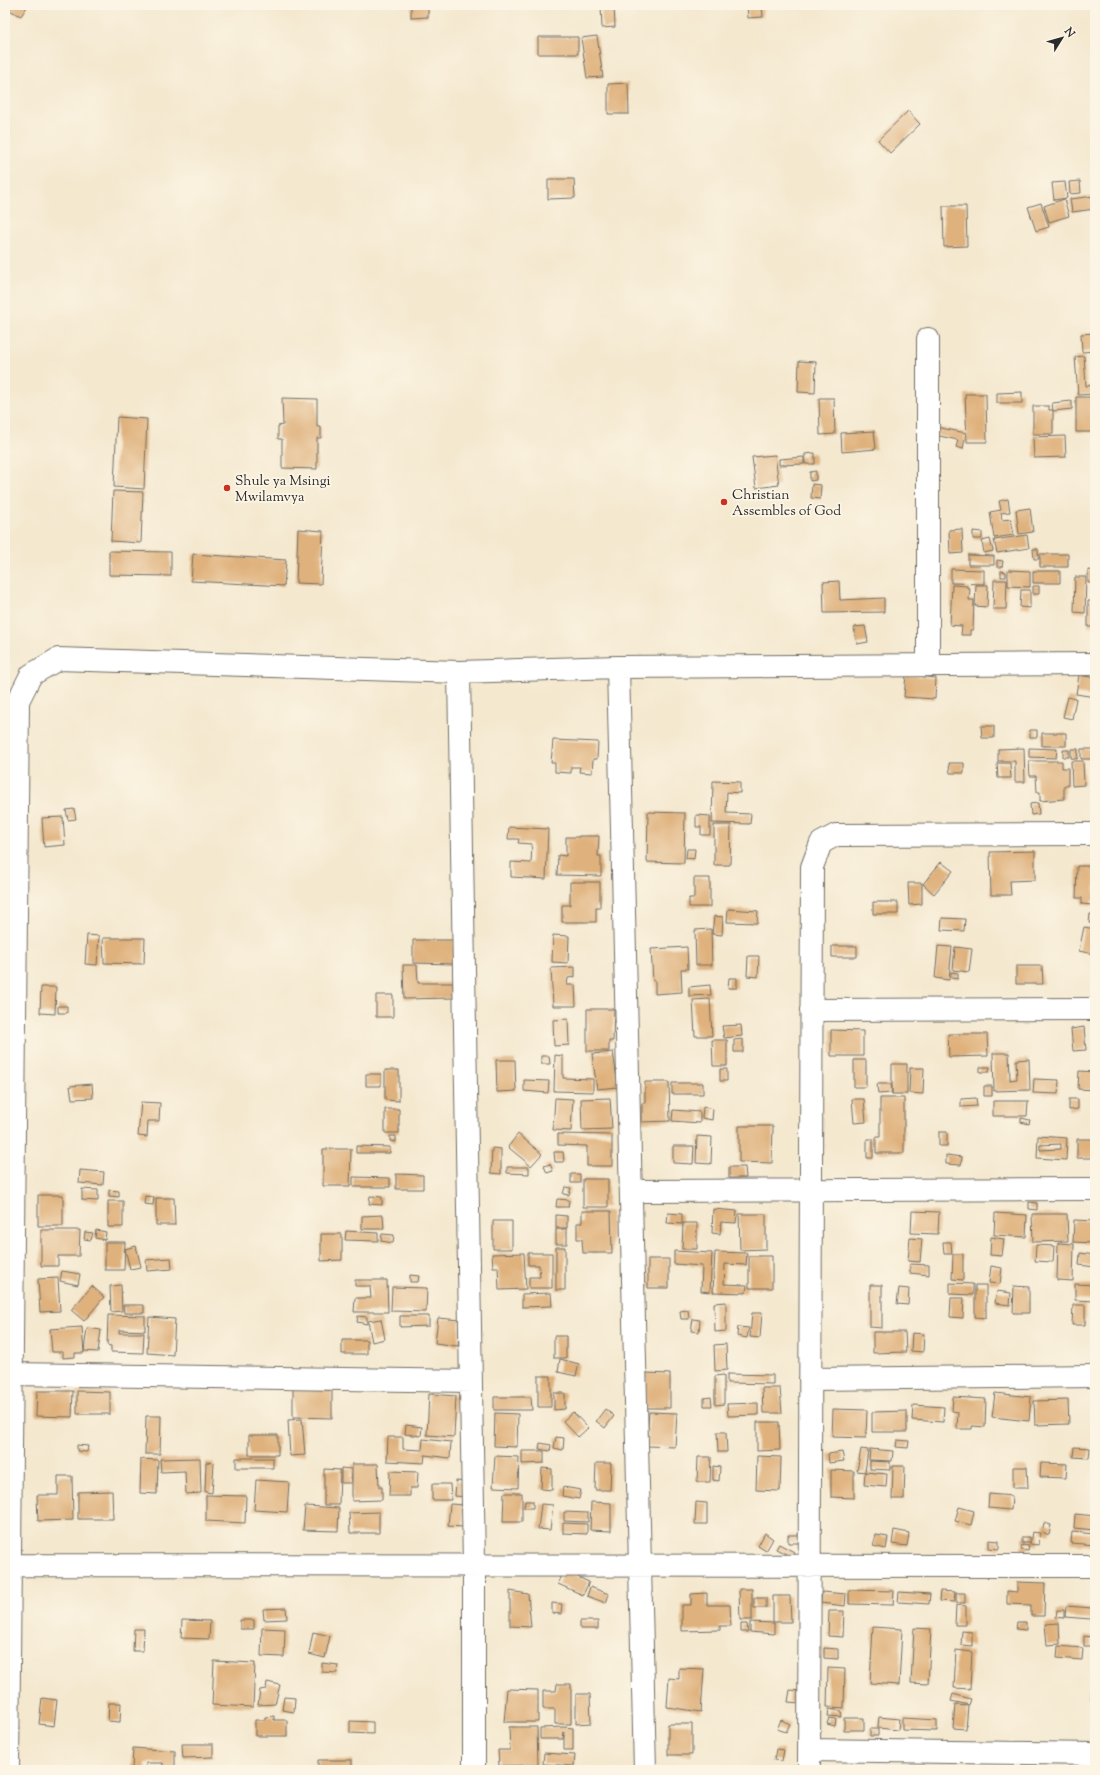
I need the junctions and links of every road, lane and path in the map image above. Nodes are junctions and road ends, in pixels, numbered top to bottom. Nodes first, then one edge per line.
1 (928, 339) dead end
2 (1095, 664) edge
3 (928, 665) junction
4 (618, 667) junction
5 (459, 672) junction
6 (1095, 834) edge
7 (11, 839) edge
8 (1095, 1008) edge
9 (811, 1010) junction
10 (1095, 1189) edge
11 (811, 1190) junction
12 (631, 1191) junction
13 (9, 1225) edge
14 (11, 1374) junction
15 (1095, 1376) edge
16 (810, 1379) junction
17 (471, 1381) junction
18 (8, 1556) edge
19 (474, 1565) junction
20 (640, 1565) junction
21 (810, 1565) junction
22 (1095, 1566) edge
23 (1095, 1754) edge
24 (809, 1760) edge
25 (8, 1770) edge
26 (474, 1770) edge
27 (645, 1770) edge

1 - 3 street
2 - 3 street
3 - 4 street
4 - 5 street
4 - 12 street
5 - 7 street
5 - 17 street
6 - 9 street
7 - 13 street
8 - 9 street
9 - 11 street
10 - 11 street
11 - 12 street
11 - 16 street
12 - 20 street
13 - 14 street
14 - 17 street
14 - 18 street
15 - 16 street
16 - 21 street
17 - 19 street
18 - 19 street
18 - 25 street
19 - 20 street
19 - 26 street
20 - 21 street
20 - 27 street
21 - 22 street
21 - 24 street
23 - 24 street

